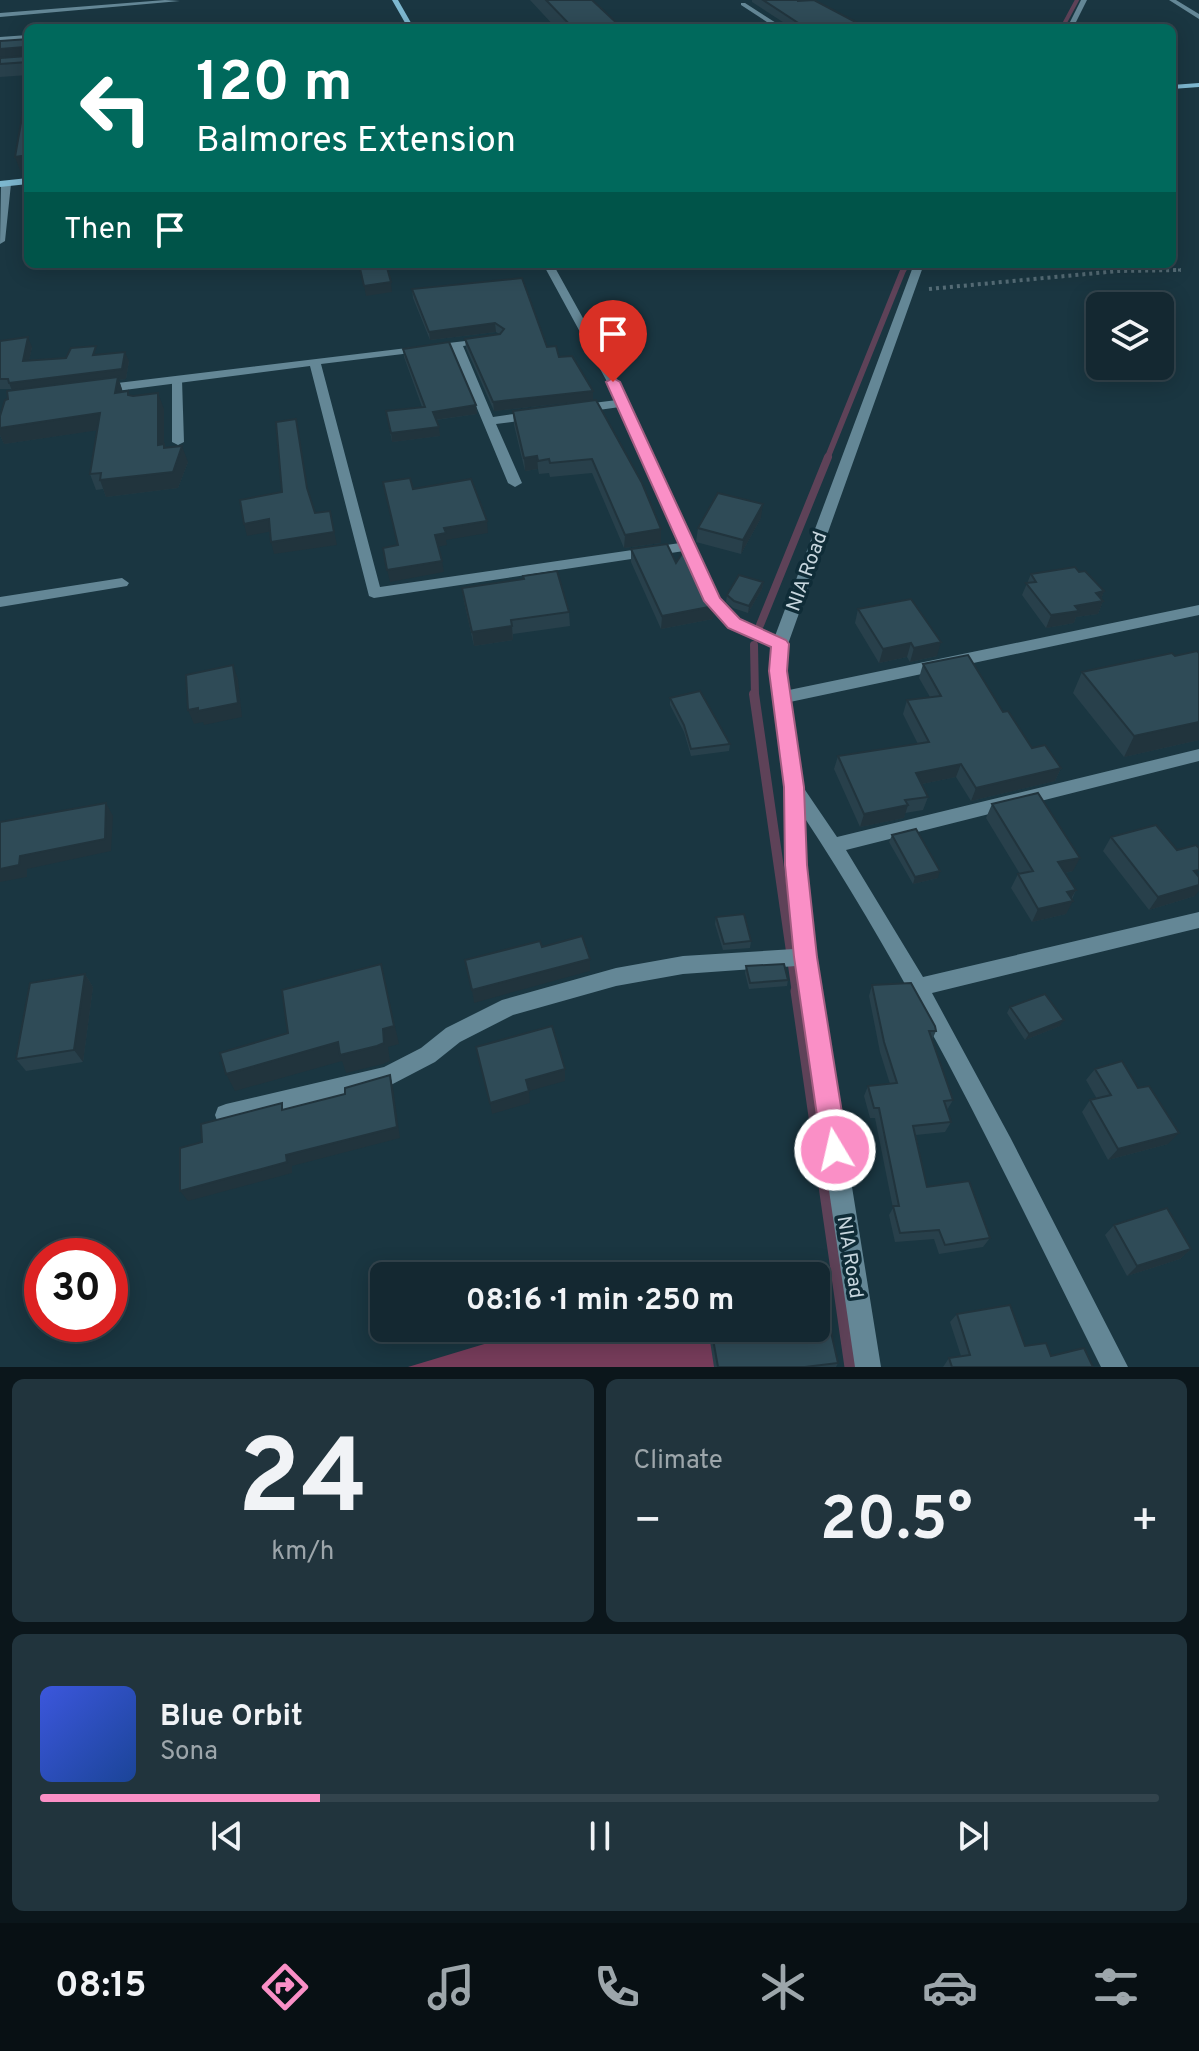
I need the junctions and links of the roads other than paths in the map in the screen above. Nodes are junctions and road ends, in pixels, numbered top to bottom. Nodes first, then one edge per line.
1 (395, 0) edge
2 (1084, 0) edge
3 (1172, 0) edge
4 (177, 1) edge
5 (743, 4) dead end
6 (0, 15) edge
7 (1199, 17) edge
8 (409, 24) edge
9 (775, 24) edge
10 (1072, 24) edge
11 (24, 37) edge
12 (0, 39) edge
13 (1199, 85) edge
14 (1176, 87) edge
15 (24, 181) edge
16 (3, 184) edge
17 (0, 241) edge
18 (550, 268) edge
19 (917, 268) edge
20 (496, 338) edge
21 (456, 344) junction
22 (315, 362) junction
23 (177, 380) junction
24 (88, 391) edge
25 (624, 403) junction
26 (564, 411) edge
27 (549, 413) edge
28 (489, 421) junction
29 (178, 442) dead end
30 (515, 483) dead end
31 (688, 546) junction
32 (122, 583) dead end
33 (0, 602) edge
34 (1199, 610) edge
35 (780, 644) junction
36 (781, 698) junction
37 (1199, 755) edge
38 (794, 787) junction
39 (835, 845) junction
40 (1199, 920) edge
41 (805, 957) junction
42 (919, 987) junction
43 (226, 1115) edge
44 (868, 1367) edge
45 (1115, 1367) edge

1 - 8 main road
2 - 10 street
3 - 7 street
4 - 6 street
5 - 9 street
11 - 12 street
13 - 14 main road
15 - 16 main road
16 - 17 street
18 - 25 street
19 - 35 street, NIA Road
20 - 21 street
21 - 22 street
21 - 28 street
22 - 23 street
22 - 31 street
23 - 24 street
23 - 29 lane
25 - 26 street
25 - 31 street
27 - 28 street
28 - 30 street
31 - 35 street
32 - 33 street
34 - 36 street
35 - 36 street, NIA Road
36 - 38 street, NIA Road
37 - 39 street
38 - 39 street
38 - 41 street, NIA Road
39 - 42 street
40 - 42 street
41 - 43 street
41 - 44 street, NIA Road
42 - 45 street

